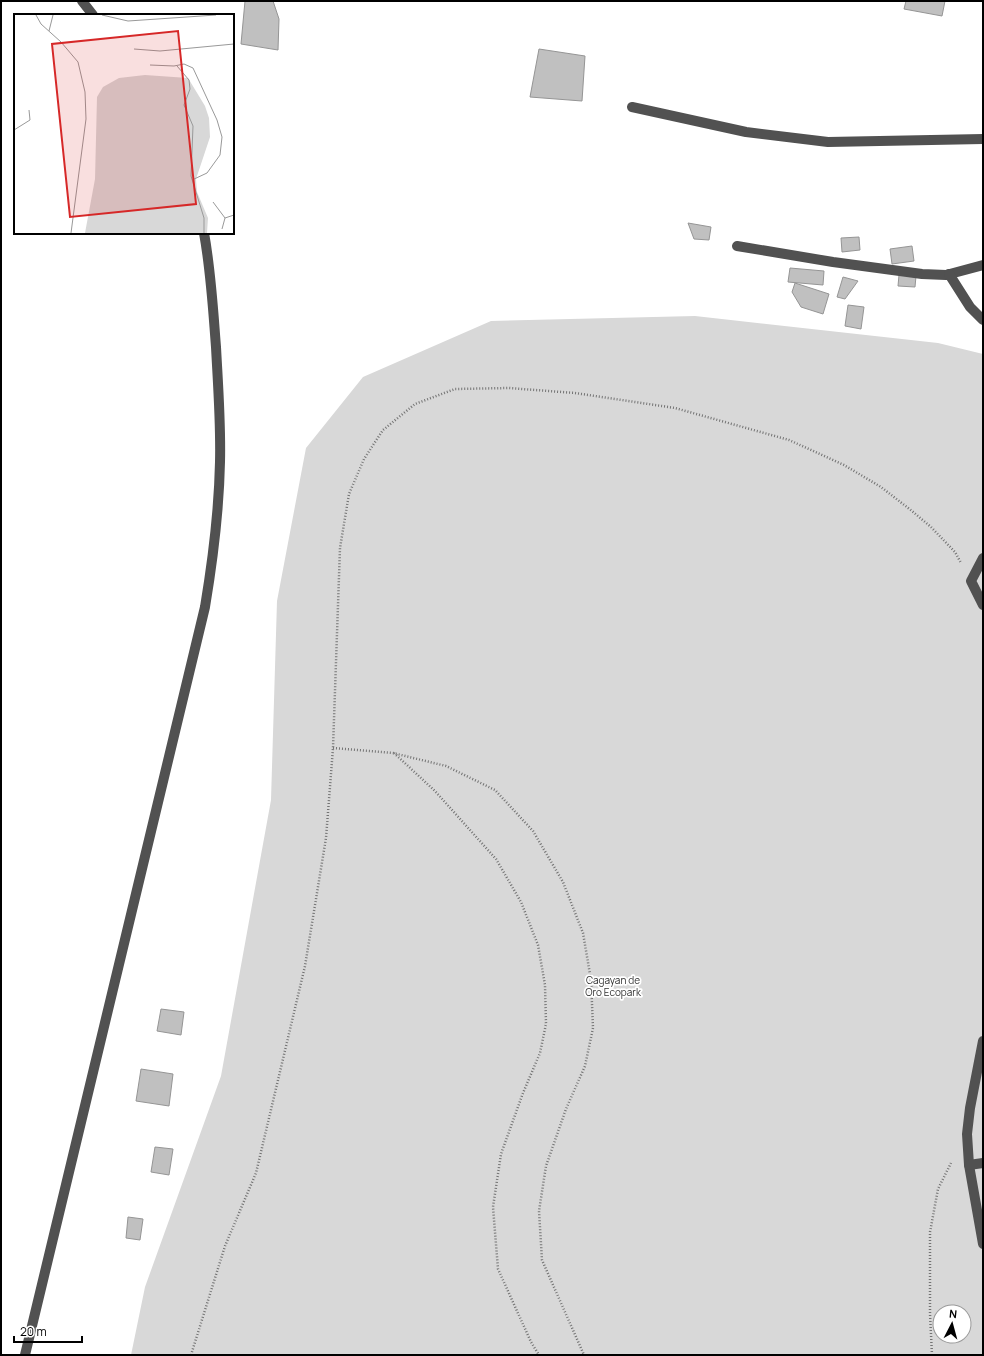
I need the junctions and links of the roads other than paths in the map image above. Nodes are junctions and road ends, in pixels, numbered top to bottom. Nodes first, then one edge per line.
1 (82, 1) edge
2 (92, 14) edge
3 (632, 107) dead end
4 (983, 139) edge
5 (204, 234) edge
6 (737, 246) dead end
7 (983, 265) edge
8 (949, 274) junction
9 (983, 320) edge
10 (983, 558) edge
11 (983, 605) edge
12 (983, 1041) edge
13 (983, 1163) edge
14 (969, 1165) junction
15 (983, 1244) edge
16 (25, 1355) edge

1 - 2 street
3 - 4 street
5 - 16 street
6 - 8 street
7 - 8 street
8 - 9 street
10 - 11 street
12 - 14 street
13 - 14 street
14 - 15 street

